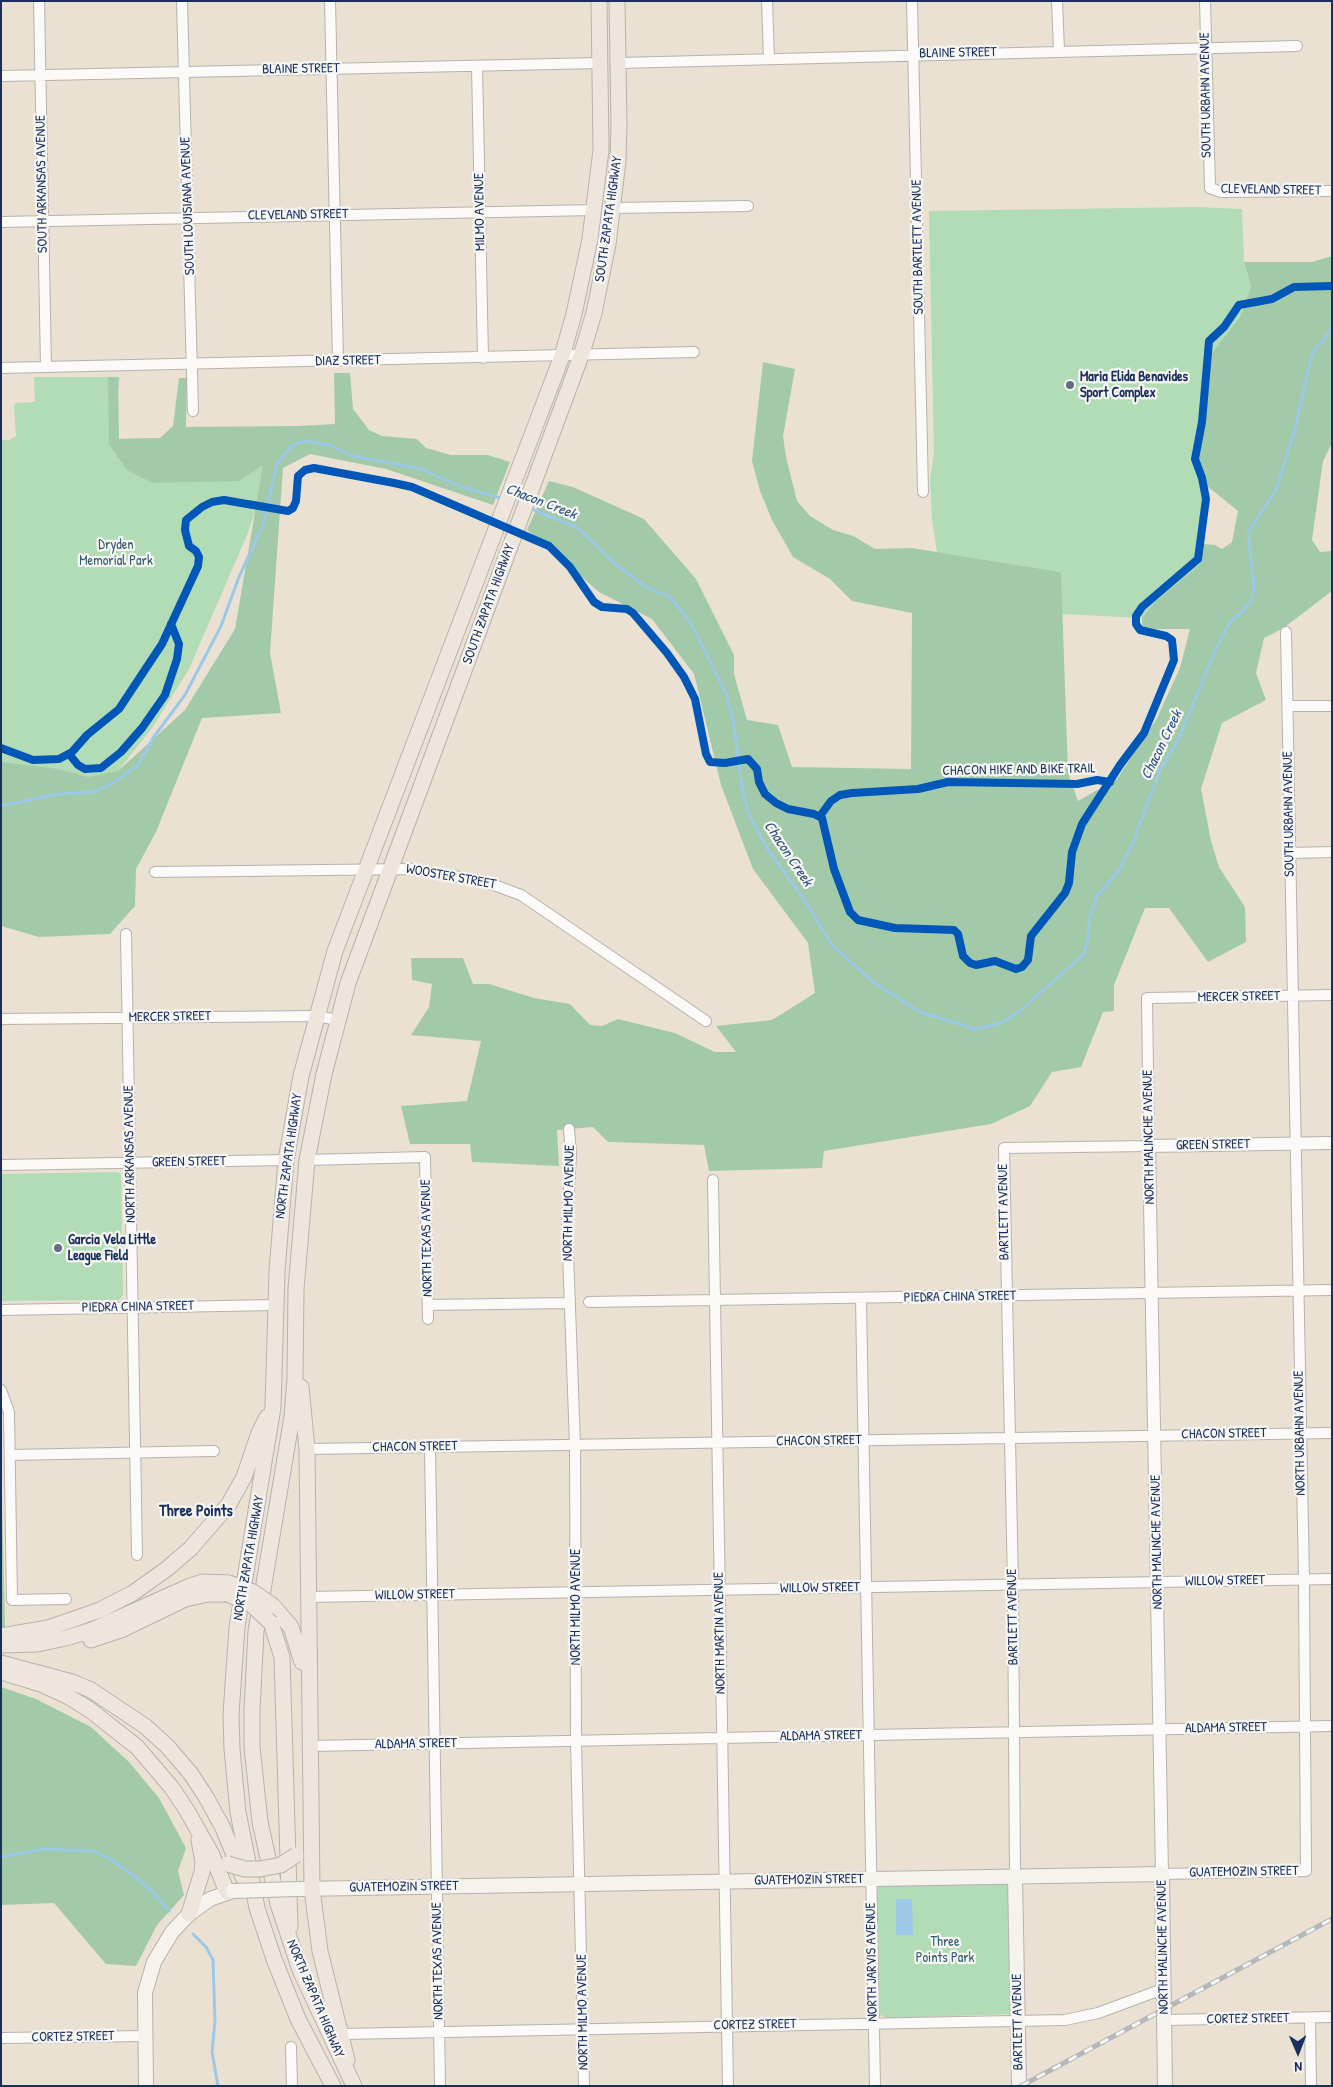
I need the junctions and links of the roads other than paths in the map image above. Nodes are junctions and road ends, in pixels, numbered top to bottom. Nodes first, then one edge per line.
1 (39, 1) edge
2 (182, 1) edge
3 (330, 1) edge
4 (599, 1) edge
5 (617, 1) edge
6 (767, 1) edge
7 (912, 1) edge
8 (1057, 1) edge
9 (1205, 1) edge
10 (1297, 46) dead end
11 (1205, 49) junction
12 (1059, 51) junction
13 (914, 54) junction
14 (769, 59) junction
15 (601, 63) junction
16 (619, 63) junction
17 (477, 66) junction
18 (331, 69) junction
19 (184, 72) junction
20 (1, 76) edge
21 (40, 76) junction
22 (1210, 188) joint
23 (1332, 191) edge
24 (748, 206) dead end
25 (613, 208) junction
26 (595, 210) junction
27 (480, 212) junction
28 (335, 214) junction
29 (189, 218) junction
30 (43, 221) junction
31 (1, 222) edge
32 (694, 352) dead end
33 (582, 353) junction
34 (562, 356) junction
35 (483, 358) junction
36 (338, 361) junction
37 (192, 364) junction
38 (46, 367) junction
39 (1, 368) edge
40 (193, 411) dead end
41 (923, 492) dead end
42 (1286, 632) dead end
43 (1288, 706) junction
44 (1332, 706) edge
45 (1332, 852) edge
46 (1289, 853) junction
47 (390, 868) junction
48 (365, 869) junction
49 (155, 872) dead end
50 (126, 934) dead end
51 (1293, 996) junction
52 (1332, 996) edge
53 (1147, 998) joint
54 (316, 1016) junction
55 (128, 1017) junction
56 (1, 1019) edge
57 (338, 1020) junction
58 (706, 1021) dead end
59 (569, 1129) dead end
60 (1332, 1143) edge
61 (1295, 1144) junction
62 (1149, 1146) junction
63 (1004, 1148) joint
64 (286, 1160) junction
65 (307, 1160) junction
66 (129, 1162) junction
67 (1, 1165) edge
68 (713, 1180) dead end
69 (1297, 1290) junction
70 (1332, 1290) edge
71 (1152, 1293) junction
72 (1006, 1296) junction
73 (861, 1299) junction
74 (715, 1301) junction
75 (589, 1302) dead end
76 (568, 1303) junction
77 (276, 1305) junction
78 (428, 1305) junction
79 (133, 1307) junction
80 (1, 1310) edge
81 (428, 1319) dead end
82 (296, 1330) junction
83 (1, 1390) edge
84 (273, 1407) junction
85 (1300, 1433) junction
86 (1332, 1433) edge
87 (1154, 1436) junction
88 (1009, 1438) junction
89 (863, 1440) junction
90 (717, 1442) junction
91 (575, 1445) junction
92 (430, 1447) junction
93 (307, 1449) junction
94 (214, 1450) dead end
95 (136, 1451) junction
96 (11, 1455) junction
97 (137, 1555) dead end
98 (1332, 1579) edge
99 (1304, 1580) junction
100 (1158, 1582) junction
101 (1013, 1585) junction
102 (868, 1587) junction
103 (229, 1589) junction
104 (720, 1590) junction
105 (576, 1592) junction
106 (431, 1595) junction
107 (308, 1597) junction
108 (66, 1599) dead end
109 (1, 1636) edge
110 (1, 1645) edge
111 (1, 1652) edge
112 (1, 1663) edge
113 (1, 1672) edge
114 (308, 1685) junction
115 (1305, 1726) junction
116 (1332, 1726) edge
117 (1160, 1729) junction
118 (1014, 1732) junction
119 (869, 1735) junction
120 (722, 1738) junction
121 (576, 1741) junction
122 (434, 1744) junction
123 (310, 1746) junction
124 (310, 1813) junction
125 (197, 1829) junction
126 (1306, 1871) joint
127 (1162, 1874) junction
128 (1015, 1877) junction
129 (871, 1878) junction
130 (724, 1882) junction
131 (580, 1885) junction
132 (436, 1886) junction
133 (304, 1889) junction
134 (230, 1891) junction
135 (257, 1908) junction
136 (189, 1914) junction
137 (291, 1946) junction
138 (1163, 1989) junction
139 (1332, 2017) edge
140 (1310, 2018) junction
141 (1164, 2020) junction
142 (1019, 2021) junction
143 (873, 2024) junction
144 (727, 2025) junction
145 (583, 2029) junction
146 (439, 2032) junction
147 (342, 2034) junction
148 (144, 2036) junction
149 (1, 2038) edge
150 (291, 2047) dead end
151 (352, 2082) edge
152 (146, 2086) edge
153 (292, 2086) edge
154 (333, 2086) edge
155 (440, 2086) edge
156 (584, 2086) edge
157 (728, 2086) edge
158 (874, 2086) edge
159 (1019, 2086) edge
160 (1165, 2086) edge
161 (1311, 2086) edge

1 - 21 street, SOUTH ARKANSAS AVENUE
2 - 19 street, SOUTH LOUISIANA AVENUE
3 - 18 street
4 - 15 main road, SOUTH ZAPATA HIGHWAY
5 - 16 main road, SOUTH ZAPATA HIGHWAY
6 - 14 street
7 - 13 street, SOUTH BARTLETT AVENUE
8 - 12 street
9 - 11 street, SOUTH URBAHN AVENUE
10 - 11 street, BLAINE STREET
11 - 12 street, BLAINE STREET
11 - 22 street, SOUTH URBAHN AVENUE
12 - 13 street, BLAINE STREET
13 - 14 street, BLAINE STREET
13 - 41 street, SOUTH BARTLETT AVENUE
14 - 16 street, BLAINE STREET
15 - 17 street, BLAINE STREET
15 - 26 main road, SOUTH ZAPATA HIGHWAY
16 - 25 main road, SOUTH ZAPATA HIGHWAY
17 - 18 street, BLAINE STREET
17 - 27 street, MILMO AVENUE
18 - 19 street, BLAINE STREET
18 - 28 street
19 - 21 street, BLAINE STREET
19 - 29 street, SOUTH LOUISIANA AVENUE
20 - 21 street, BLAINE STREET
21 - 30 street, SOUTH ARKANSAS AVENUE
22 - 23 street, CLEVELAND STREET
24 - 25 street
25 - 33 main road, SOUTH ZAPATA HIGHWAY
26 - 27 street, CLEVELAND STREET
26 - 34 main road, SOUTH ZAPATA HIGHWAY
27 - 28 street, CLEVELAND STREET
27 - 35 street, MILMO AVENUE
28 - 29 street, CLEVELAND STREET
28 - 36 street
29 - 30 street, CLEVELAND STREET
29 - 37 street, SOUTH LOUISIANA AVENUE
30 - 31 street, CLEVELAND STREET
30 - 38 street, SOUTH ARKANSAS AVENUE
32 - 33 street, DIAZ STREET
33 - 34 street, DIAZ STREET
33 - 47 main road, SOUTH ZAPATA HIGHWAY
34 - 35 street, DIAZ STREET
34 - 48 main road, SOUTH ZAPATA HIGHWAY
35 - 36 street, DIAZ STREET
36 - 37 street, DIAZ STREET
37 - 38 street, DIAZ STREET
37 - 40 street, SOUTH LOUISIANA AVENUE
38 - 39 street, DIAZ STREET
42 - 43 street, SOUTH URBAHN AVENUE
43 - 44 street
43 - 46 street, SOUTH URBAHN AVENUE
45 - 46 street
46 - 51 street, SOUTH URBAHN AVENUE
47 - 48 street, WOOSTER STREET
47 - 57 main road, SOUTH ZAPATA HIGHWAY
47 - 58 street, WOOSTER STREET
48 - 49 street, WOOSTER STREET
48 - 54 main road, SOUTH ZAPATA HIGHWAY
50 - 55 street, NORTH ARKANSAS AVENUE
51 - 52 street, MERCER STREET
51 - 53 street, MERCER STREET
51 - 61 street, NORTH URBAHN AVENUE
53 - 62 street, NORTH MALINCHE AVENUE
54 - 55 street, MERCER STREET
54 - 57 street, MERCER STREET
54 - 64 main road, NORTH ZAPATA HIGHWAY
55 - 56 street, MERCER STREET
55 - 66 street, NORTH ARKANSAS AVENUE
57 - 65 main road, NORTH ZAPATA HIGHWAY
59 - 76 street, NORTH MILMO AVENUE
60 - 61 street, GREEN STREET
61 - 62 street, GREEN STREET
61 - 69 street, NORTH URBAHN AVENUE
62 - 63 street, GREEN STREET
62 - 71 street, NORTH MALINCHE AVENUE
63 - 72 street, BARTLETT AVENUE
64 - 66 street, GREEN STREET
64 - 77 main road, NORTH ZAPATA HIGHWAY
65 - 78 street, NORTH TEXAS AVENUE
65 - 82 main road, NORTH ZAPATA HIGHWAY
66 - 67 street, GREEN STREET
66 - 79 street, NORTH ARKANSAS AVENUE
68 - 74 street, NORTH MARTIN AVENUE
69 - 70 street, PIEDRA CHINA STREET
69 - 71 street, PIEDRA CHINA STREET
69 - 85 street, NORTH URBAHN AVENUE
71 - 72 street, PIEDRA CHINA STREET
71 - 87 street, NORTH MALINCHE AVENUE
72 - 73 street, PIEDRA CHINA STREET
72 - 88 street, BARTLETT AVENUE
73 - 74 street, PIEDRA CHINA STREET
73 - 89 street, NORTH JARVIS AVENUE
74 - 75 street, PIEDRA CHINA STREET
74 - 90 street, NORTH MARTIN AVENUE
76 - 78 street
76 - 91 street, NORTH MILMO AVENUE
77 - 79 street, PIEDRA CHINA STREET
77 - 84 main road, NORTH ZAPATA HIGHWAY
78 - 81 street, NORTH TEXAS AVENUE
79 - 80 street, PIEDRA CHINA STREET
79 - 95 street, NORTH ARKANSAS AVENUE
82 - 93 main road
82 - 137 main road, NORTH ZAPATA HIGHWAY
83 - 96 street
84 - 109 main road
84 - 135 main road, NORTH ZAPATA HIGHWAY
85 - 86 street, CHACON STREET
85 - 87 street, CHACON STREET
85 - 99 street, NORTH URBAHN AVENUE
87 - 88 street, CHACON STREET
87 - 100 street, NORTH MALINCHE AVENUE
88 - 89 street, CHACON STREET
88 - 101 street, BARTLETT AVENUE
89 - 90 street, CHACON STREET
89 - 102 street, NORTH JARVIS AVENUE
90 - 91 street, CHACON STREET
90 - 104 street, NORTH MARTIN AVENUE
91 - 92 street, CHACON STREET
91 - 105 street, NORTH MILMO AVENUE
92 - 93 street, CHACON STREET
92 - 106 street, NORTH TEXAS AVENUE
93 - 107 main road
94 - 95 street
95 - 96 street
95 - 97 street, NORTH ARKANSAS AVENUE
96 - 108 street
98 - 99 street, WILLOW STREET
99 - 100 street, WILLOW STREET
99 - 115 street, NORTH URBAHN AVENUE
100 - 101 street, WILLOW STREET
100 - 117 street, NORTH MALINCHE AVENUE
101 - 102 street, WILLOW STREET
101 - 118 street, BARTLETT AVENUE
102 - 104 street, WILLOW STREET
102 - 119 street, NORTH JARVIS AVENUE
103 - 110 main road
103 - 111 main road
103 - 114 main road, bridge
103 - 137 main road, bridge
104 - 105 street, WILLOW STREET
104 - 120 street, NORTH MARTIN AVENUE
105 - 106 street, WILLOW STREET
105 - 121 street, NORTH MILMO AVENUE
106 - 107 street, WILLOW STREET
106 - 122 street, NORTH TEXAS AVENUE
107 - 114 main road
112 - 135 main road
113 - 125 main road
114 - 123 main road
115 - 116 street, ALDAMA STREET
115 - 117 street, ALDAMA STREET
115 - 126 street, NORTH URBAHN AVENUE
117 - 118 street, ALDAMA STREET
117 - 127 street, NORTH MALINCHE AVENUE
118 - 119 street, ALDAMA STREET
118 - 128 street, BARTLETT AVENUE
119 - 120 street, ALDAMA STREET
119 - 129 street, NORTH JARVIS AVENUE
120 - 121 street, ALDAMA STREET
120 - 130 street, NORTH MARTIN AVENUE
121 - 122 street, ALDAMA STREET
121 - 131 street, NORTH MILMO AVENUE
122 - 123 street, ALDAMA STREET
122 - 132 street, NORTH TEXAS AVENUE
123 - 124 main road
124 - 125 main road, bridge
124 - 133 main road
125 - 134 main road
125 - 136 main road
126 - 127 street, GUATEMOZIN STREET
127 - 128 main road, GUATEMOZIN STREET
127 - 138 main road, NORTH MALINCHE AVENUE
128 - 129 main road, GUATEMOZIN STREET
128 - 142 main road, BARTLETT AVENUE
129 - 130 main road, GUATEMOZIN STREET
129 - 143 street, NORTH JARVIS AVENUE
130 - 131 main road, GUATEMOZIN STREET
130 - 144 street, NORTH MARTIN AVENUE
131 - 132 main road, GUATEMOZIN STREET
131 - 145 street, NORTH MILMO AVENUE
132 - 133 main road, GUATEMOZIN STREET
132 - 146 street, NORTH TEXAS AVENUE
133 - 134 main road, bridge
133 - 147 main road
134 - 136 main road
135 - 154 main road, NORTH ZAPATA HIGHWAY
136 - 148 main road
137 - 151 main road, NORTH ZAPATA HIGHWAY
138 - 141 main road, NORTH MALINCHE AVENUE
138 - 142 street, CORTEZ STREET
139 - 140 street, CORTEZ STREET
140 - 141 street, CORTEZ STREET
140 - 161 street
141 - 160 main road, NORTH MALINCHE AVENUE
142 - 143 street, CORTEZ STREET
142 - 159 main road, BARTLETT AVENUE
143 - 144 street, CORTEZ STREET
143 - 158 street, NORTH JARVIS AVENUE
144 - 145 street, CORTEZ STREET
144 - 157 street, NORTH MARTIN AVENUE
145 - 146 street, CORTEZ STREET
145 - 156 street, NORTH MILMO AVENUE
146 - 147 street, CORTEZ STREET
146 - 155 street, NORTH TEXAS AVENUE
147 - 151 main road
148 - 149 street, CORTEZ STREET
148 - 152 main road
150 - 153 street

